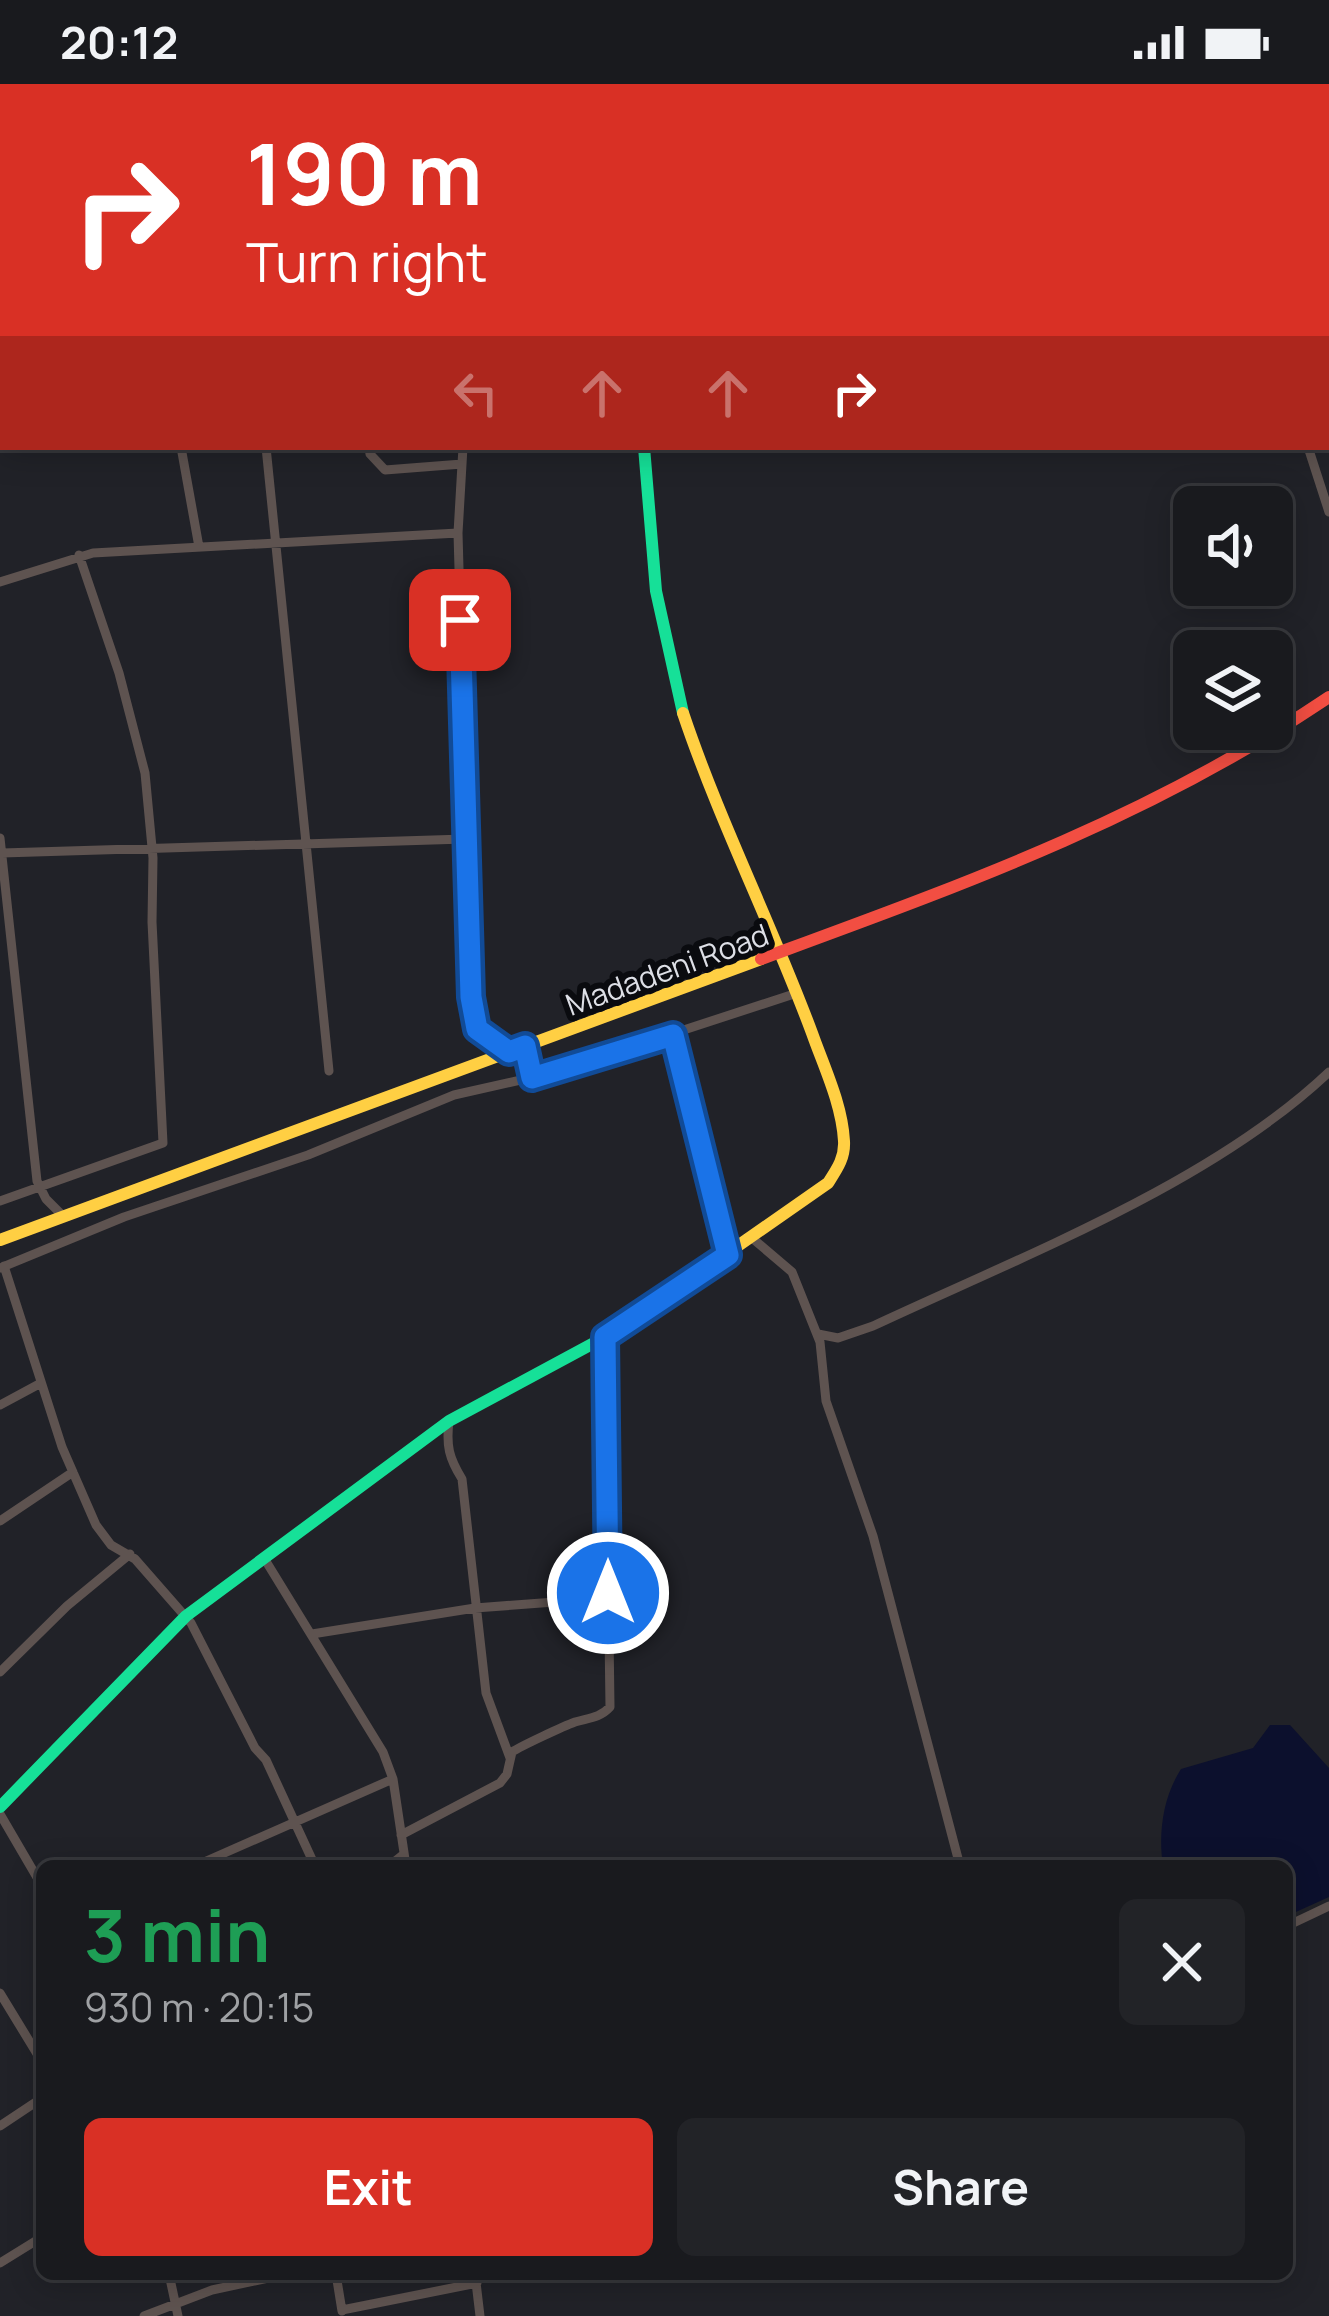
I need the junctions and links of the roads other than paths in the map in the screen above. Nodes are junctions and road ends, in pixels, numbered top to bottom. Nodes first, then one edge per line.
1 (182, 450) edge
2 (266, 450) edge
3 (369, 450) edge
4 (463, 450) edge
5 (644, 450) edge
6 (1309, 450) edge
7 (462, 464) junction
8 (1329, 512) edge
9 (458, 533) junction
10 (274, 543) junction
11 (199, 547) junction
12 (79, 555) junction
13 (0, 582) edge
14 (1329, 697) edge
15 (0, 838) edge
16 (465, 839) junction
17 (305, 843) junction
18 (152, 847) junction
19 (2, 853) edge
20 (777, 955) junction
21 (797, 993) junction
22 (673, 1035) junction
23 (525, 1046) junction
24 (509, 1052) junction
25 (328, 1071) dead end
26 (1329, 1072) edge
27 (532, 1078) junction
28 (38, 1186) junction
29 (0, 1201) edge
30 (64, 1217) junction
31 (752, 1238) junction
32 (0, 1240) edge
33 (728, 1255) junction
34 (2, 1267) edge
35 (816, 1333) junction
36 (605, 1337) junction
37 (41, 1383) junction
38 (0, 1406) edge
39 (449, 1421) junction
40 (73, 1472) junction
41 (0, 1521) edge
42 (130, 1554) junction
43 (265, 1558) junction
44 (608, 1593) junction
45 (475, 1608) junction
46 (186, 1616) junction
47 (312, 1634) junction
48 (0, 1672) edge
49 (510, 1758) junction
50 (393, 1780) junction
51 (0, 1811) edge
52 (297, 1821) junction
53 (400, 1835) junction
54 (209, 1860) edge
55 (313, 1860) edge
56 (405, 1860) edge
57 (958, 1860) edge
58 (36, 1875) edge
59 (1329, 1906) edge
60 (1293, 1923) edge
61 (0, 1993) edge
62 (36, 2052) edge
63 (36, 2102) edge
64 (0, 2126) edge
65 (36, 2241) edge
66 (0, 2263) edge
67 (170, 2280) edge
68 (259, 2280) edge
69 (337, 2280) edge
70 (468, 2280) edge
71 (476, 2280) edge
72 (176, 2302) junction
73 (342, 2313) edge
74 (144, 2316) edge
75 (178, 2316) edge
76 (480, 2316) edge

1 - 11 street
2 - 10 street
3 - 7 street
4 - 7 street
5 - 20 street
6 - 8 street
7 - 9 street
9 - 10 street
9 - 16 street
10 - 11 street
10 - 17 street
11 - 12 street
12 - 13 street
12 - 18 street
14 - 20 street, Madadeni Road
15 - 19 street
16 - 17 street
16 - 24 street
17 - 18 street
17 - 25 street
18 - 19 street
18 - 28 street
19 - 28 street
20 - 21 street
20 - 23 street, Madadeni Road
21 - 22 street
21 - 31 street
22 - 27 street
22 - 33 street
23 - 24 street, Madadeni Road
23 - 27 street
24 - 30 street, Madadeni Road
26 - 35 street
27 - 34 street
28 - 29 street
28 - 30 street
30 - 32 street, Madadeni Road
31 - 33 street
31 - 35 street
33 - 36 street
34 - 37 street
35 - 57 street
36 - 39 street
36 - 44 street
37 - 38 street
37 - 40 street
39 - 43 street
39 - 45 street
40 - 41 street
40 - 42 street
42 - 46 street
42 - 48 street
43 - 46 street
43 - 47 street
44 - 45 street
44 - 49 street
45 - 47 street
45 - 49 street
46 - 51 street
46 - 52 street
47 - 50 street
49 - 53 street
50 - 52 street
50 - 53 street
51 - 58 street
52 - 54 street
52 - 55 street
53 - 56 street
59 - 60 street
61 - 62 street
63 - 64 street
65 - 66 street
67 - 72 street
68 - 72 street
69 - 73 street
70 - 73 street
71 - 76 street
72 - 74 street
72 - 75 street

